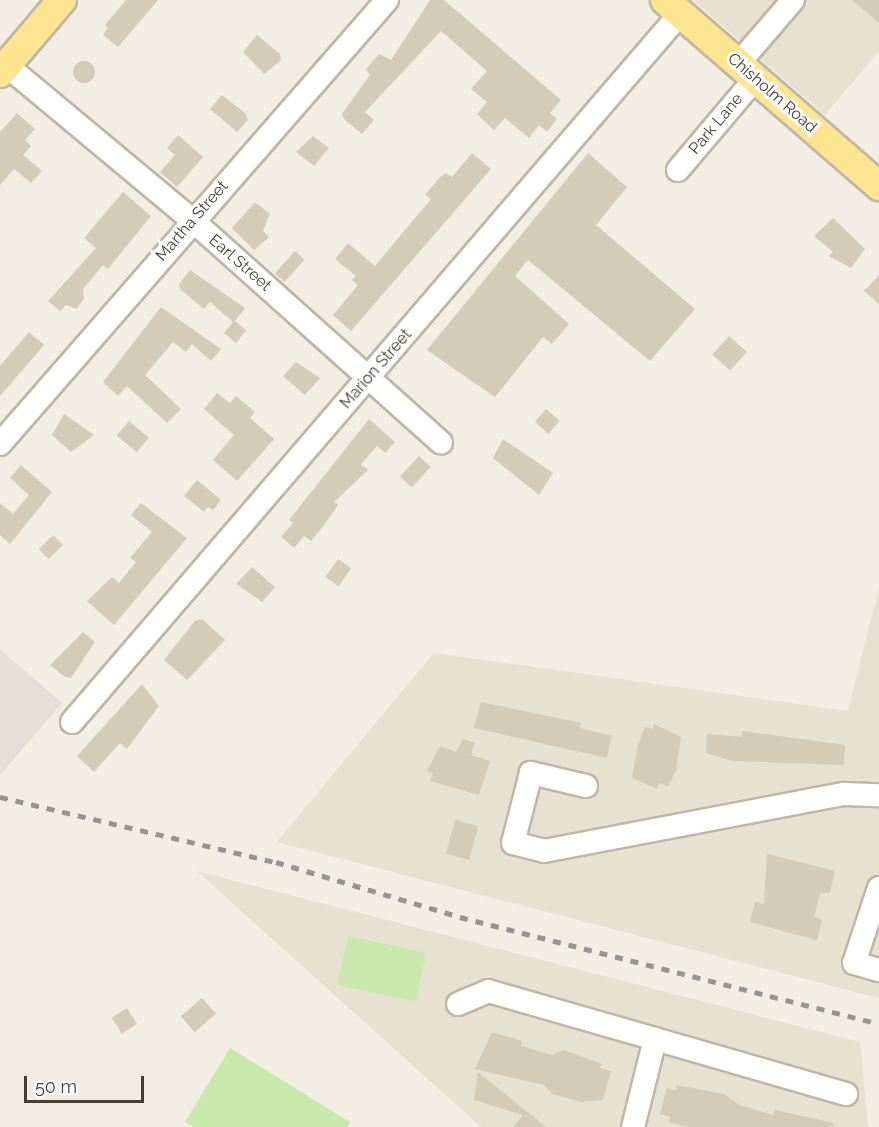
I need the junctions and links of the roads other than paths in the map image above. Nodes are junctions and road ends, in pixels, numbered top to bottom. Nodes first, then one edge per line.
1 (62, 0) edge
2 (387, 0) edge
3 (793, 0) edge
4 (673, 7) edge
5 (3, 69) edge
6 (747, 72) junction
7 (678, 170) dead end
8 (879, 186) edge
9 (192, 220) junction
10 (366, 381) junction
11 (441, 443) dead end
12 (0, 444) edge
13 (72, 723) dead end
14 (586, 786) dead end
15 (879, 795) edge
16 (879, 888) edge
17 (879, 970) edge
18 (458, 1004) dead end
19 (655, 1039) junction
20 (846, 1094) dead end
21 (633, 1127) edge

1 - 5 main road
2 - 9 street, Martha Street
3 - 6 street, Park Lane
4 - 6 main road, Chisholm Road
4 - 10 street, Marion Street
5 - 9 street, Earl Street
6 - 7 street, Park Lane
6 - 8 main road, Chisholm Road
9 - 10 street, Earl Street
9 - 12 street, Martha Street
10 - 11 street, Earl Street
10 - 13 street, Marion Street
14 - 15 street
16 - 17 street
18 - 19 street
19 - 20 street
19 - 21 street

